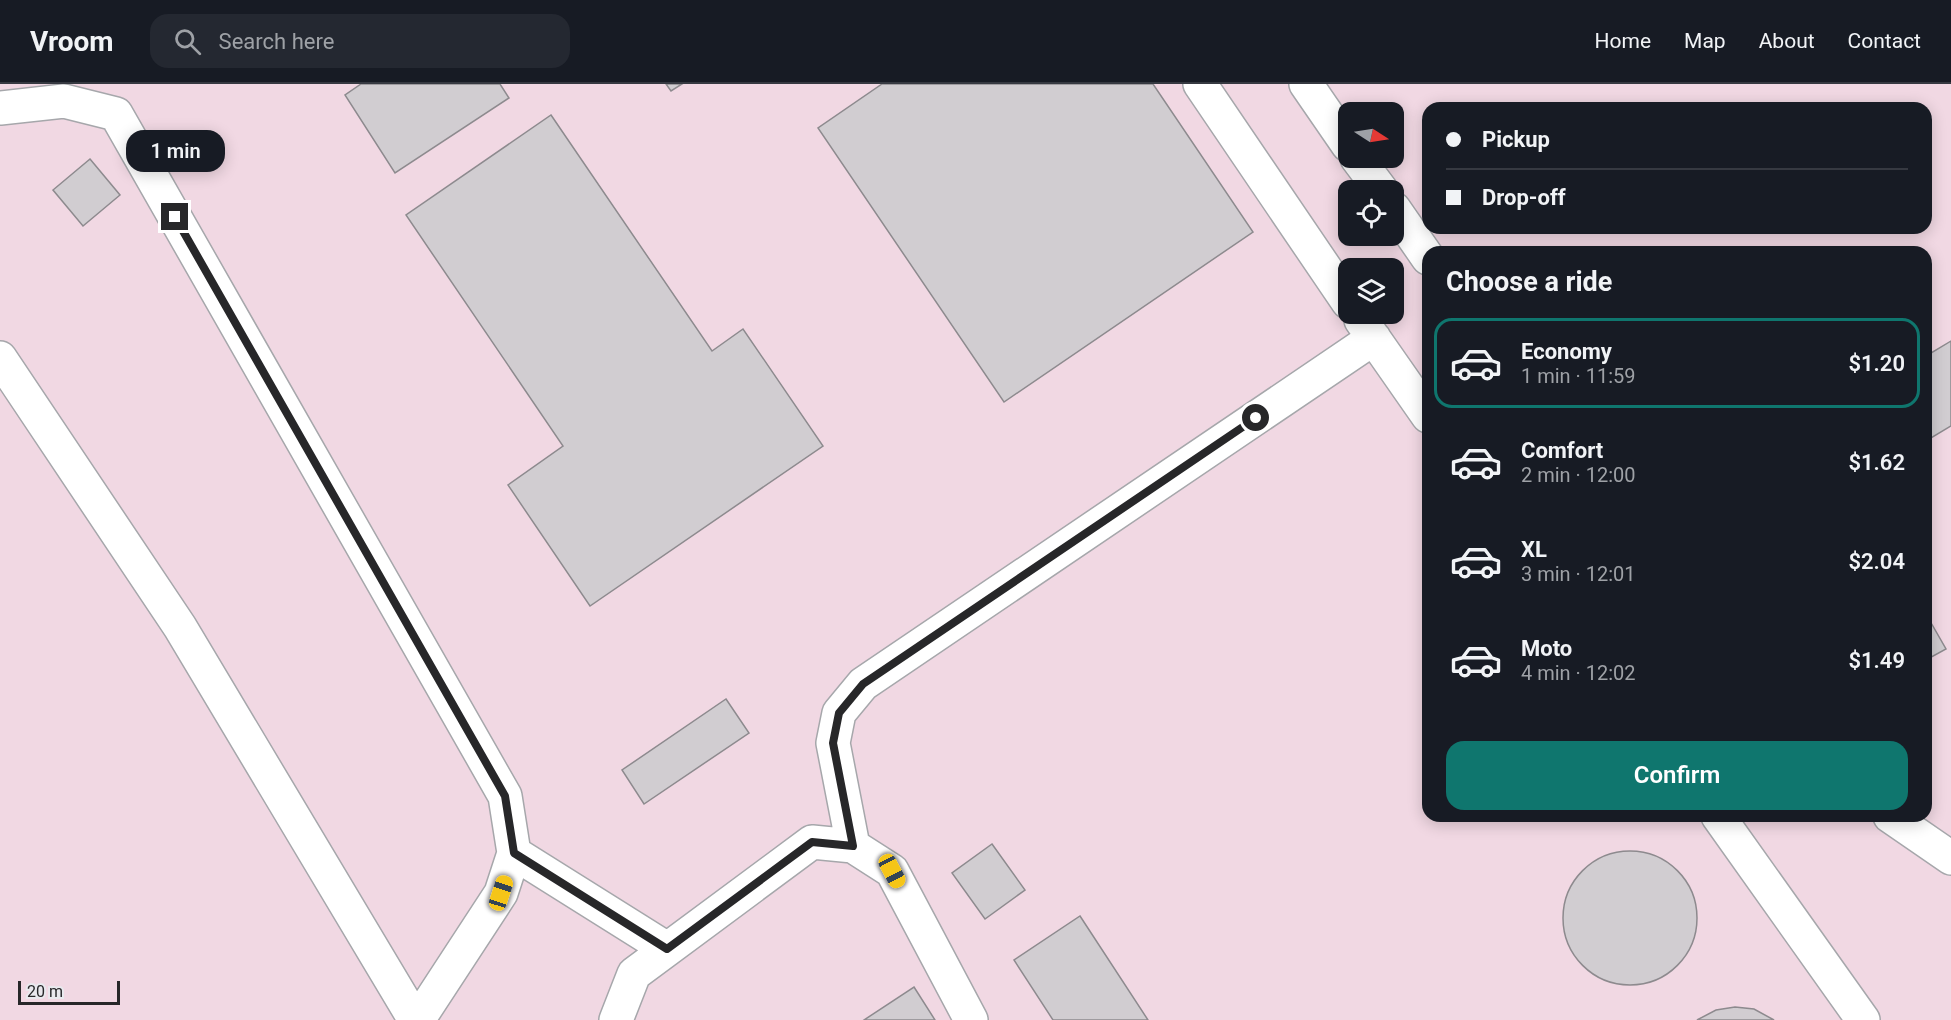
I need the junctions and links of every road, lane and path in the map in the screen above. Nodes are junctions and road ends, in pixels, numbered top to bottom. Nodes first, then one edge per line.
1 (1200, 84) edge
2 (1306, 84) edge
3 (0, 108) edge
4 (1338, 130) edge
5 (1404, 223) edge
6 (1422, 249) edge
7 (1338, 287) edge
8 (1365, 326) edge
9 (0, 358) edge
10 (1422, 407) edge
11 (1722, 822) edge
12 (1899, 822) edge
13 (853, 846) junction
14 (514, 853) junction
15 (1951, 858) edge
16 (667, 949) junction
17 (416, 1020) edge
18 (616, 1020) edge
19 (971, 1020) edge
20 (1863, 1020) edge

1 - 7 lane
2 - 4 lane
3 - 14 lane
5 - 6 lane
8 - 10 lane
8 - 13 lane
9 - 17 lane
11 - 20 lane
12 - 15 lane
13 - 16 lane
13 - 19 lane
14 - 16 lane
14 - 17 lane
16 - 18 lane

